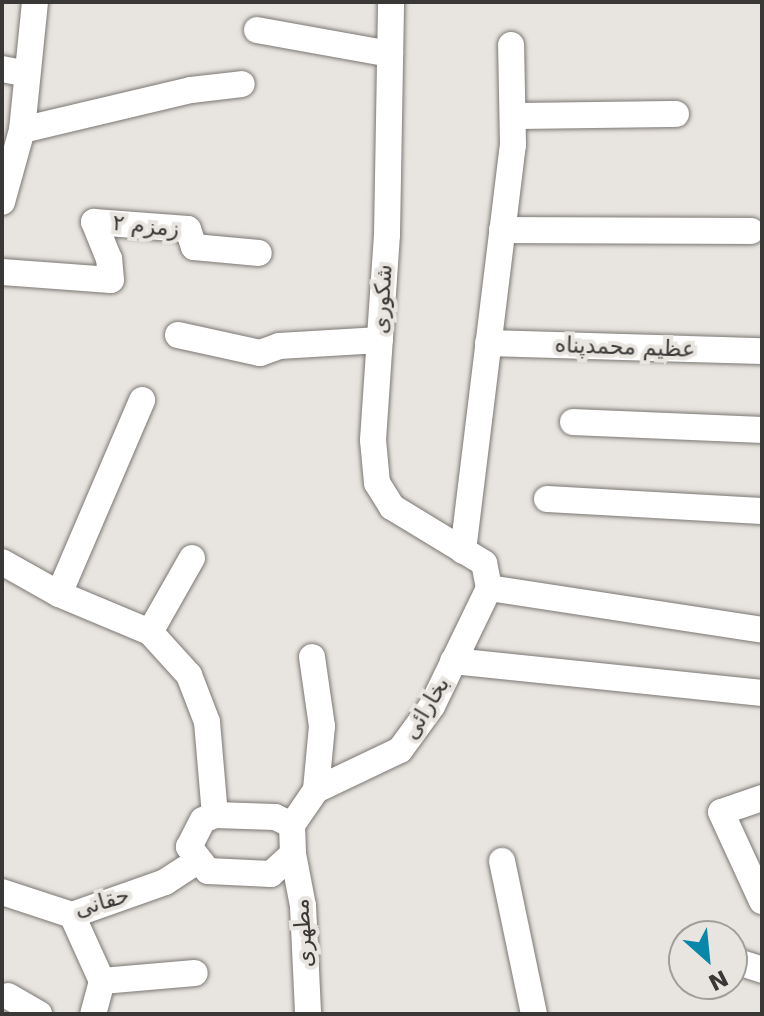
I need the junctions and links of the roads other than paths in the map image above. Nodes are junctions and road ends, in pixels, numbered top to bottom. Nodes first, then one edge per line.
1 (35, 2) edge
2 (391, 2) edge
3 (257, 30) dead end
4 (511, 45) dead end
5 (390, 54) junction
6 (15, 71) edge
7 (242, 84) dead end
8 (676, 114) dead end
9 (513, 116) junction
10 (22, 130) junction
11 (2, 202) edge
12 (502, 230) junction
13 (751, 231) dead end
14 (259, 253) dead end
15 (2, 272) edge
16 (178, 335) dead end
17 (380, 340) junction
18 (488, 343) junction
19 (762, 351) edge
20 (142, 400) dead end
21 (573, 422) dead end
22 (762, 430) edge
23 (547, 499) dead end
24 (762, 511) edge
25 (463, 551) junction
26 (192, 558) dead end
27 (2, 562) edge
28 (489, 588) junction
29 (59, 594) junction
30 (762, 630) edge
31 (150, 632) junction
32 (312, 657) dead end
33 (453, 661) junction
34 (762, 693) edge
35 (316, 790) junction
36 (762, 798) edge
37 (215, 815) junction
38 (292, 825) junction
39 (293, 854) junction
40 (197, 861) junction
41 (502, 861) dead end
42 (2, 892) edge
43 (762, 901) edge
44 (72, 915) junction
45 (195, 973) dead end
46 (102, 981) junction
47 (8, 996) dead end
48 (39, 1014) edge
49 (93, 1014) edge
50 (308, 1014) edge
51 (534, 1014) edge

1 - 6 street
2 - 5 street, شکوری
3 - 5 street
4 - 9 street
5 - 17 street, شکوری
6 - 10 street
7 - 10 street
8 - 9 street
9 - 12 street
10 - 11 street
12 - 13 street
12 - 18 street
14 - 15 street, زمزم ۲
16 - 17 street
17 - 25 street, شکوری
18 - 19 street, عظیم محمدپناه
18 - 25 street
20 - 29 street
21 - 22 street
23 - 24 street
25 - 28 street
26 - 31 street
27 - 29 street
28 - 30 street
28 - 33 street, بخارائی
29 - 31 street
31 - 37 street
32 - 35 street
33 - 34 street
33 - 35 street, بخارائی
35 - 38 street
36 - 43 street
37 - 38 street
37 - 40 street
38 - 39 street, مطهری
39 - 40 street
39 - 50 street, مطهری
40 - 44 street, حقانی
41 - 51 street
42 - 44 street, حقانی
44 - 46 street
45 - 46 street
46 - 49 street
47 - 48 street

